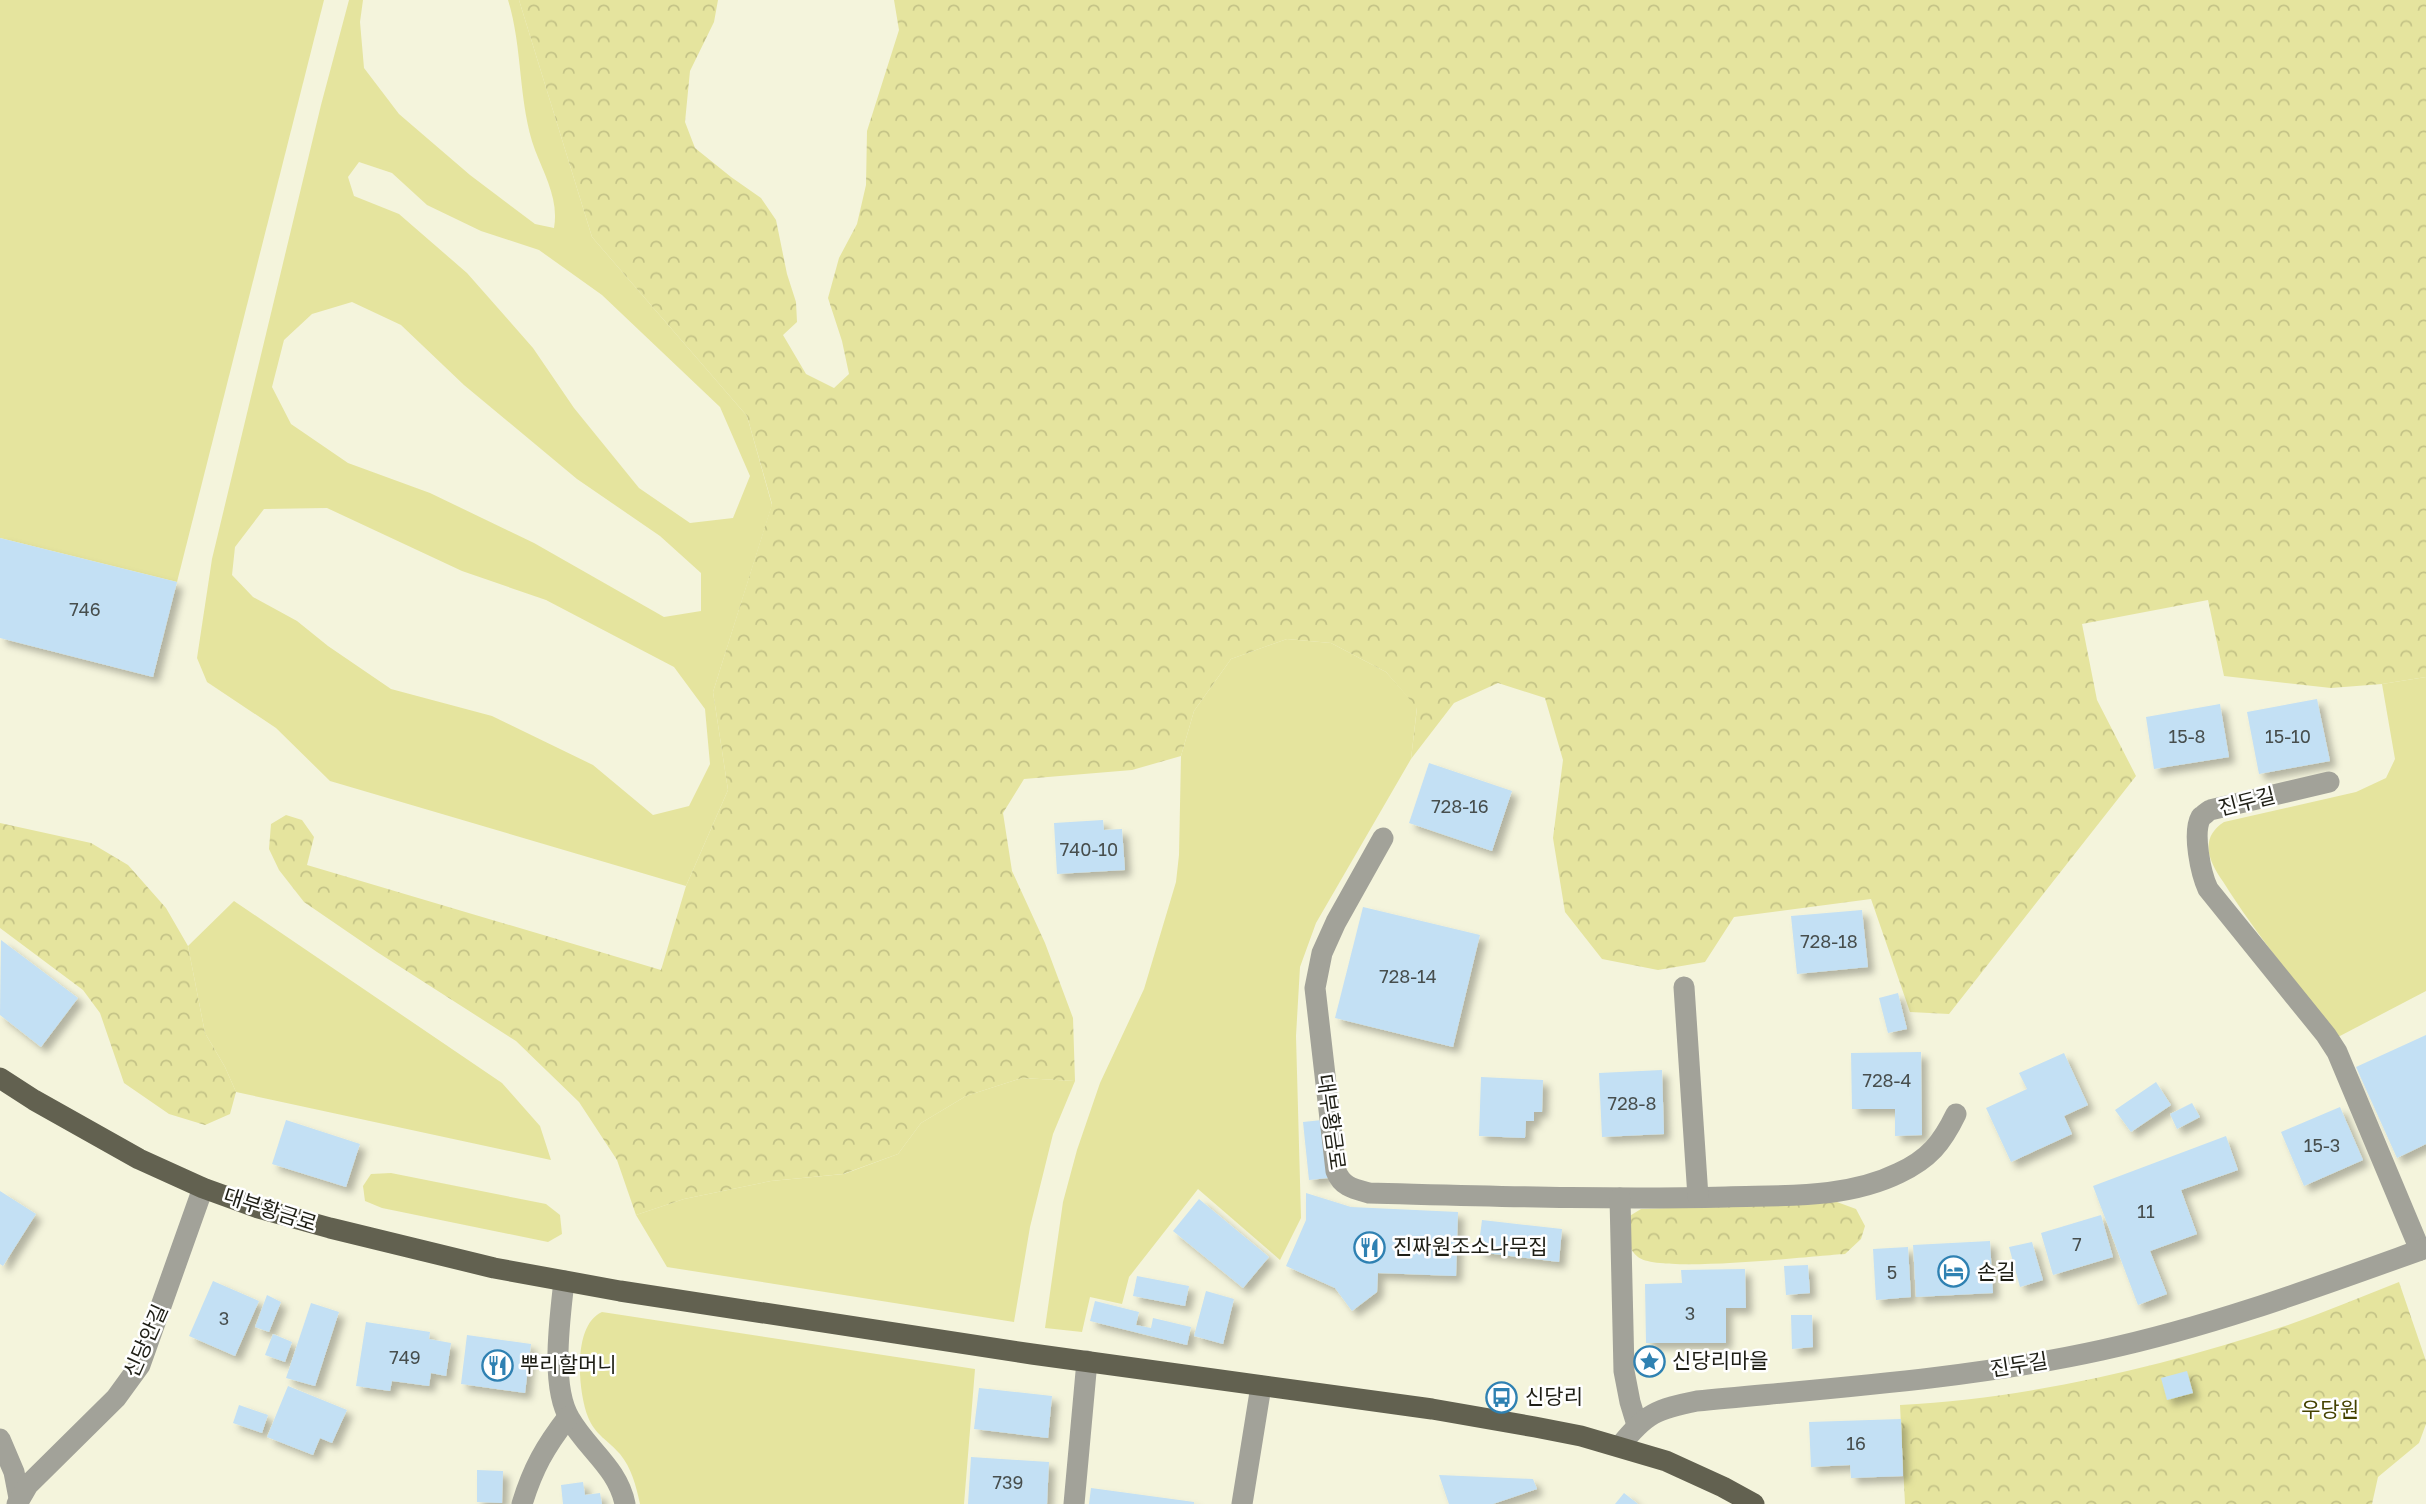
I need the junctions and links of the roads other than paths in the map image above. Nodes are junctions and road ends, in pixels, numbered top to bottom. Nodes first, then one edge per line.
1 (2329, 782) dead end
2 (1383, 838) dead end
3 (1684, 987) dead end
4 (0, 1078) edge
5 (1956, 1114) dead end
6 (203, 1188) junction
7 (1698, 1197) junction
8 (1620, 1198) junction
9 (2423, 1249) edge
10 (564, 1281) junction
11 (1087, 1361) junction
12 (1261, 1386) junction
13 (568, 1417) junction
14 (1637, 1425) junction
15 (0, 1439) edge
16 (1620, 1446) junction
17 (18, 1501) edge
18 (522, 1504) edge
19 (625, 1504) edge
20 (1074, 1504) edge
21 (1242, 1504) edge
22 (1754, 1504) edge

1 - 9 street, 진두길
2 - 8 street, 대부황금로
3 - 7 street
4 - 6 main road, 대부황금로
5 - 7 street, 대부황금로
6 - 10 main road, 대부황금로
6 - 17 street, 신당안길
7 - 8 street, 대부황금로
8 - 14 street
9 - 14 street, 진두길
10 - 11 main road, 대부황금로
10 - 13 street
11 - 12 main road, 대부황금로
11 - 20 street
12 - 16 main road, 대부황금로
12 - 21 street
13 - 18 street
13 - 19 street
14 - 16 street, 진두길
15 - 17 street, 신당안길
16 - 22 main road, 대부황금로

